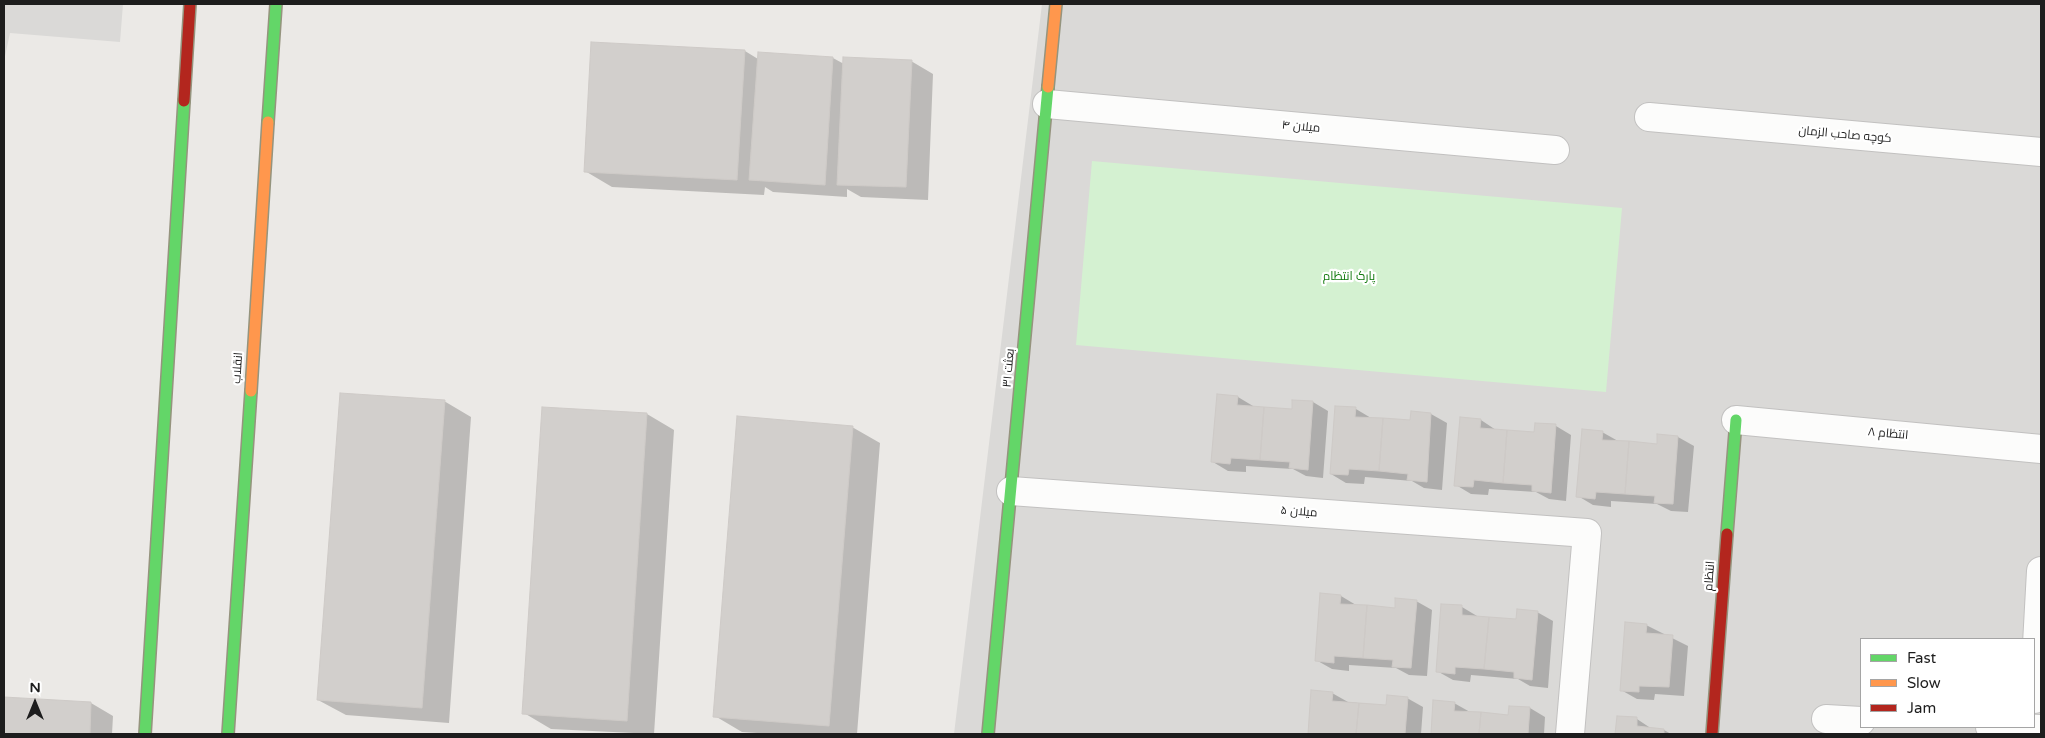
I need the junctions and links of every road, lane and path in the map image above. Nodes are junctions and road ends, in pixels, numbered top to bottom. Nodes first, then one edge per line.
1 (190, 4) edge
2 (276, 4) edge
3 (1056, 4) edge
4 (1047, 104) junction
5 (1649, 117) dead end
6 (1555, 150) dead end
7 (2041, 152) edge
8 (1736, 420) joint
9 (2041, 449) edge
10 (1011, 491) junction
11 (2041, 571) edge
12 (2035, 681) edge
13 (1826, 719) dead end
14 (1860, 721) edge
15 (145, 734) edge
16 (228, 734) edge
17 (988, 734) edge
18 (1570, 734) edge
19 (1712, 734) edge

1 - 15 main road
2 - 16 main road, انقلاب
3 - 4 main road, بعثت ۳۱
4 - 6 street, میلان ۴
4 - 10 main road, بعثت ۳۱
5 - 7 street, کوچه صاحب الزمان
8 - 9 street, انتظام ۸
8 - 19 main road, انتظام
10 - 17 main road, بعثت ۳۱
10 - 18 street, میلان ۵
11 - 12 street
13 - 14 street

